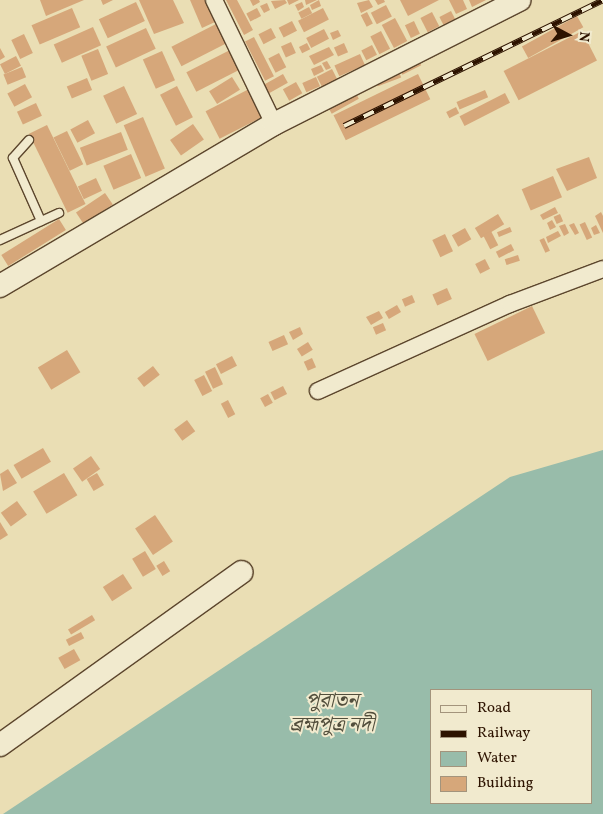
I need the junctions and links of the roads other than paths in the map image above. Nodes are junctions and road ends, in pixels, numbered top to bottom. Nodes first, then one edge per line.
1 (214, 0) edge
2 (519, 0) edge
3 (274, 124) junction
4 (29, 140) dead end
5 (58, 213) dead end
6 (41, 221) junction
7 (0, 240) edge
8 (603, 269) edge
9 (0, 286) edge
10 (318, 391) dead end
11 (242, 572) dead end
12 (0, 745) edge

1 - 3 street
2 - 3 main road
3 - 9 main road
4 - 6 lane
5 - 6 lane
6 - 7 lane
8 - 10 street
11 - 12 main road

